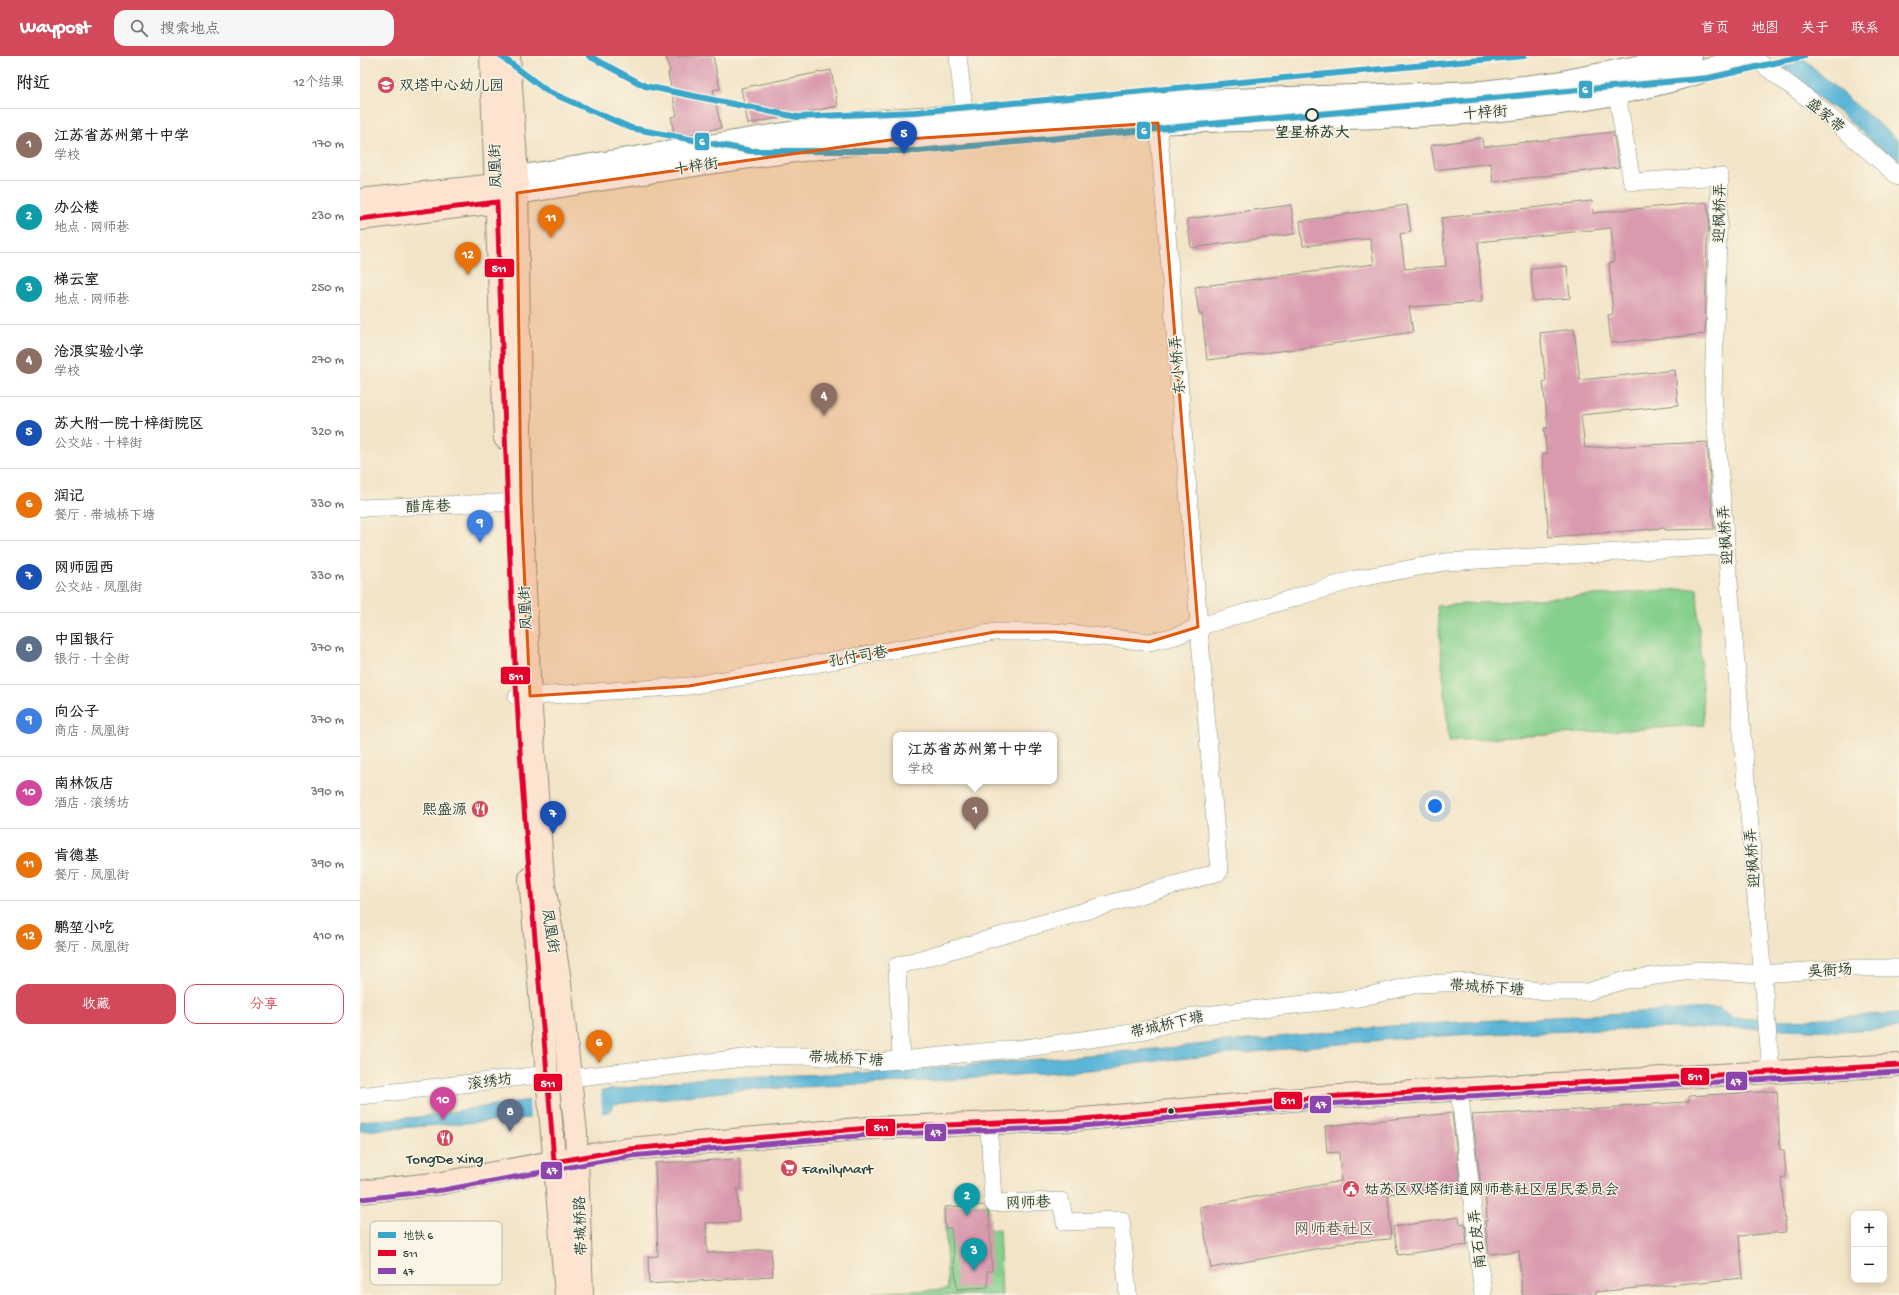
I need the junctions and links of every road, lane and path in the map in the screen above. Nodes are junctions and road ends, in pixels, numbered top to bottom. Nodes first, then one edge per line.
1 (491, 56) edge
2 (509, 56) edge
3 (958, 56) edge
4 (1691, 56) edge
5 (1747, 56) edge
6 (1750, 56) edge
7 (1617, 94) junction
8 (1157, 113) junction
9 (966, 125) junction
10 (1899, 177) edge
11 (517, 185) junction
12 (496, 193) junction
13 (360, 200) edge
14 (360, 219) edge
15 (514, 503) junction
16 (360, 508) edge
17 (1726, 546) junction
18 (1198, 627) junction
19 (523, 696) junction
20 (1899, 968) edge
21 (1761, 974) junction
22 (901, 1060) junction
23 (1899, 1065) edge
24 (1771, 1072) junction
25 (548, 1074) junction
26 (570, 1078) junction
27 (1459, 1088) junction
28 (360, 1096) edge
29 (989, 1124) junction
30 (578, 1157) junction
31 (554, 1162) junction
32 (360, 1192) edge
33 (566, 1295) edge
34 (582, 1295) edge
35 (1128, 1295) edge
36 (1483, 1295) edge

1 - 12 main road, 凤凰街
2 - 11 main road, 凤凰街
3 - 9 street
4 - 8 street, 十梓街
5 - 7 street, 十梓街
6 - 10 street, 盛家带
7 - 8 street, 十梓街
7 - 17 street, 迎枫桥弄
8 - 9 street, 十梓街
8 - 18 street, 东小桥弄
9 - 11 street, 十梓街
11 - 12 main road, 十梓街
11 - 15 main road, 凤凰街
12 - 13 main road, 十梓街
12 - 14 main road, 十梓街
12 - 15 main road, 凤凰街
15 - 16 street, 醋库巷
15 - 19 main road, 凤凰街
17 - 18 street, 孔付司巷
17 - 21 street, 迎枫桥弄
18 - 19 street, 孔付司巷
18 - 22 street, 东小桥弄
19 - 25 main road, 凤凰街
19 - 26 main road, 凤凰街
20 - 21 street, 吴衙场
21 - 22 street, 带城桥下塘
21 - 24 street, 迎枫桥弄
22 - 26 street, 带城桥下塘
23 - 24 main road
24 - 27 main road
25 - 28 street, 滚绣坊
25 - 31 main road, 凤凰街
26 - 30 main road, 凤凰街
27 - 29 main road
27 - 36 street, 南石皮弄
29 - 30 main road
29 - 35 street, 网师巷
30 - 31 main road
30 - 34 main road, 带城桥路
31 - 32 main road
31 - 33 main road, 带城桥路

